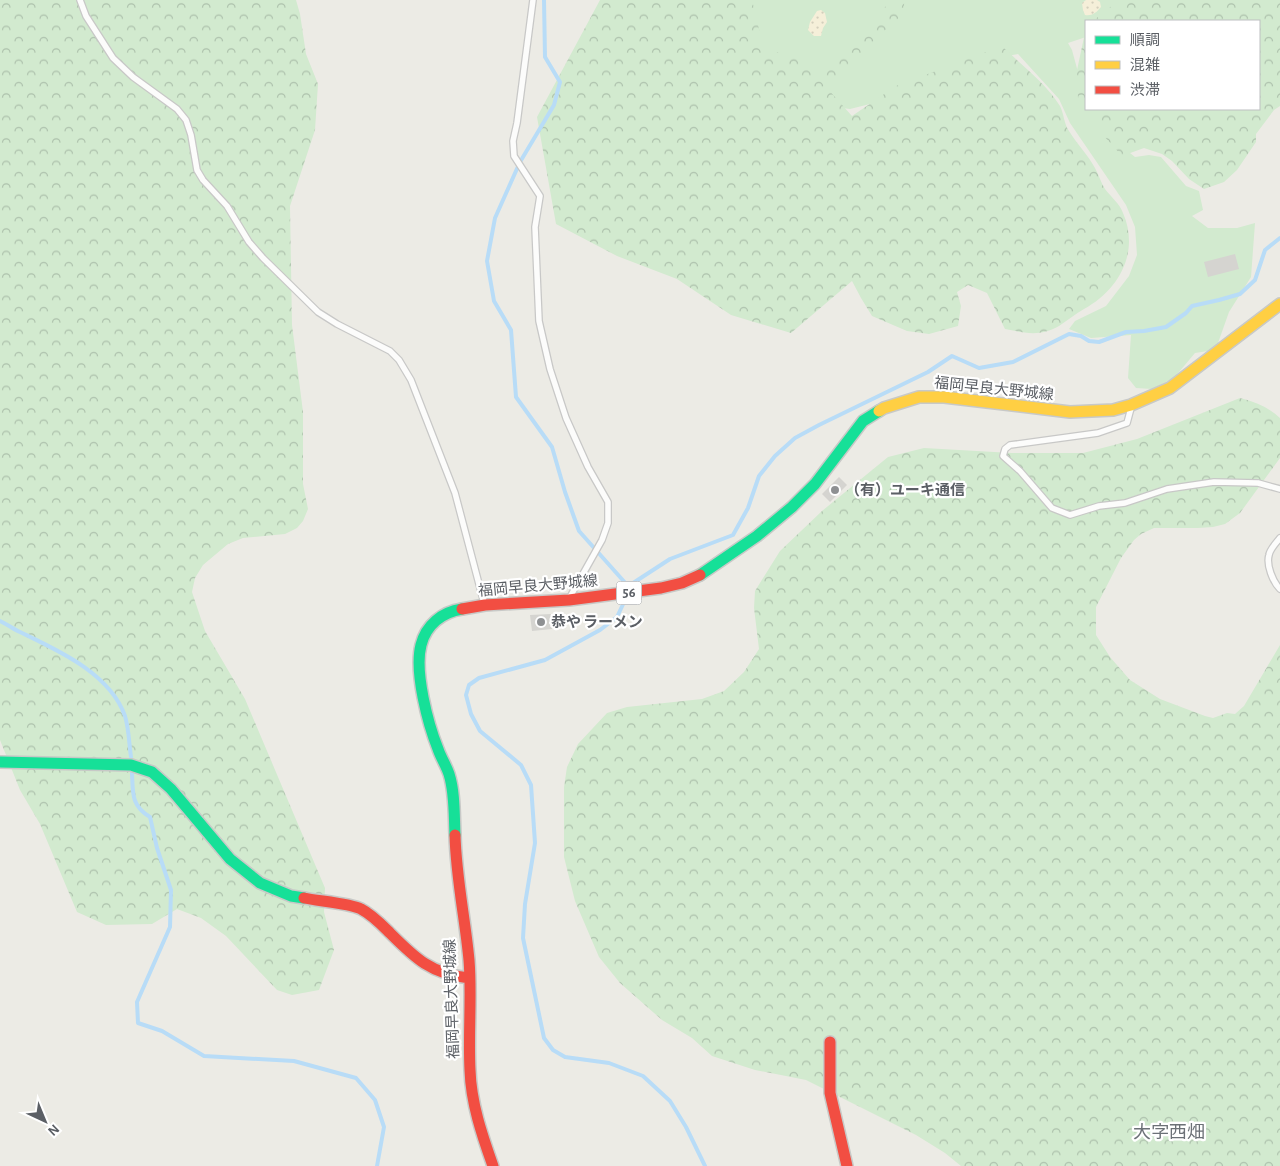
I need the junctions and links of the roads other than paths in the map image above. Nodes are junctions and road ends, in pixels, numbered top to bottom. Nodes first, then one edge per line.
1 (80, 0) edge
2 (533, 0) edge
3 (1280, 304) edge
4 (1131, 405) junction
5 (1280, 489) edge
6 (1280, 538) edge
7 (1280, 589) edge
8 (569, 600) junction
9 (485, 605) junction
10 (0, 762) edge
11 (470, 978) junction
12 (830, 1042) dead end
13 (492, 1166) edge
14 (847, 1166) edge

1 - 9 lane
2 - 8 lane
3 - 4 main road, 福岡早良大野城線 / 56
4 - 5 lane
4 - 8 main road, 福岡早良大野城線 / 56
6 - 7 lane
8 - 9 main road, 福岡早良大野城線 / 56
9 - 11 main road, 福岡早良大野城線 / 56
10 - 11 main road
11 - 13 main road, 福岡早良大野城線 / 56
12 - 14 main road

